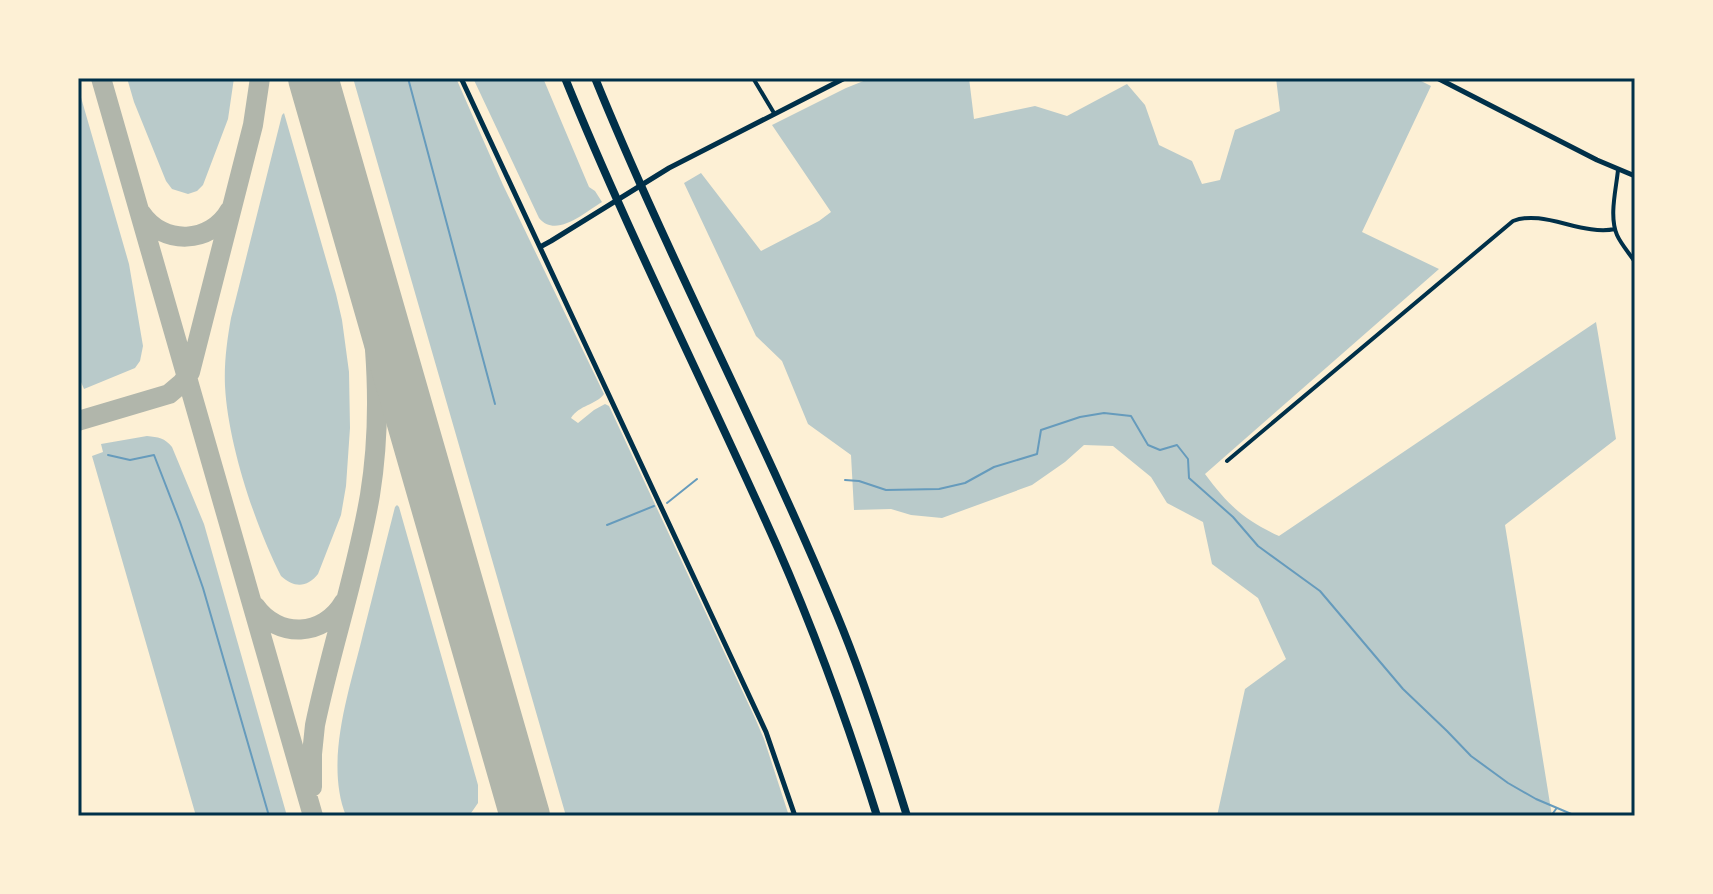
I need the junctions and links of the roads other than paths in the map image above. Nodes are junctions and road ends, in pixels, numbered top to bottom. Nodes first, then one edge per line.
1 (461, 78) edge
2 (565, 78) edge
3 (595, 78) edge
4 (753, 78) edge
5 (845, 78) edge
6 (1437, 78) edge
7 (774, 113) junction
8 (1618, 170) junction
9 (1635, 176) edge
10 (1615, 229) junction
11 (540, 247) junction
12 (1635, 262) edge
13 (1227, 461) dead end
14 (795, 816) edge
15 (877, 816) edge
16 (907, 816) edge

1 - 11 street
2 - 15 highway
3 - 16 highway
4 - 7 street
5 - 7 street
6 - 8 street
7 - 11 street
8 - 9 street
8 - 10 street
10 - 12 street
10 - 13 street
11 - 14 street

